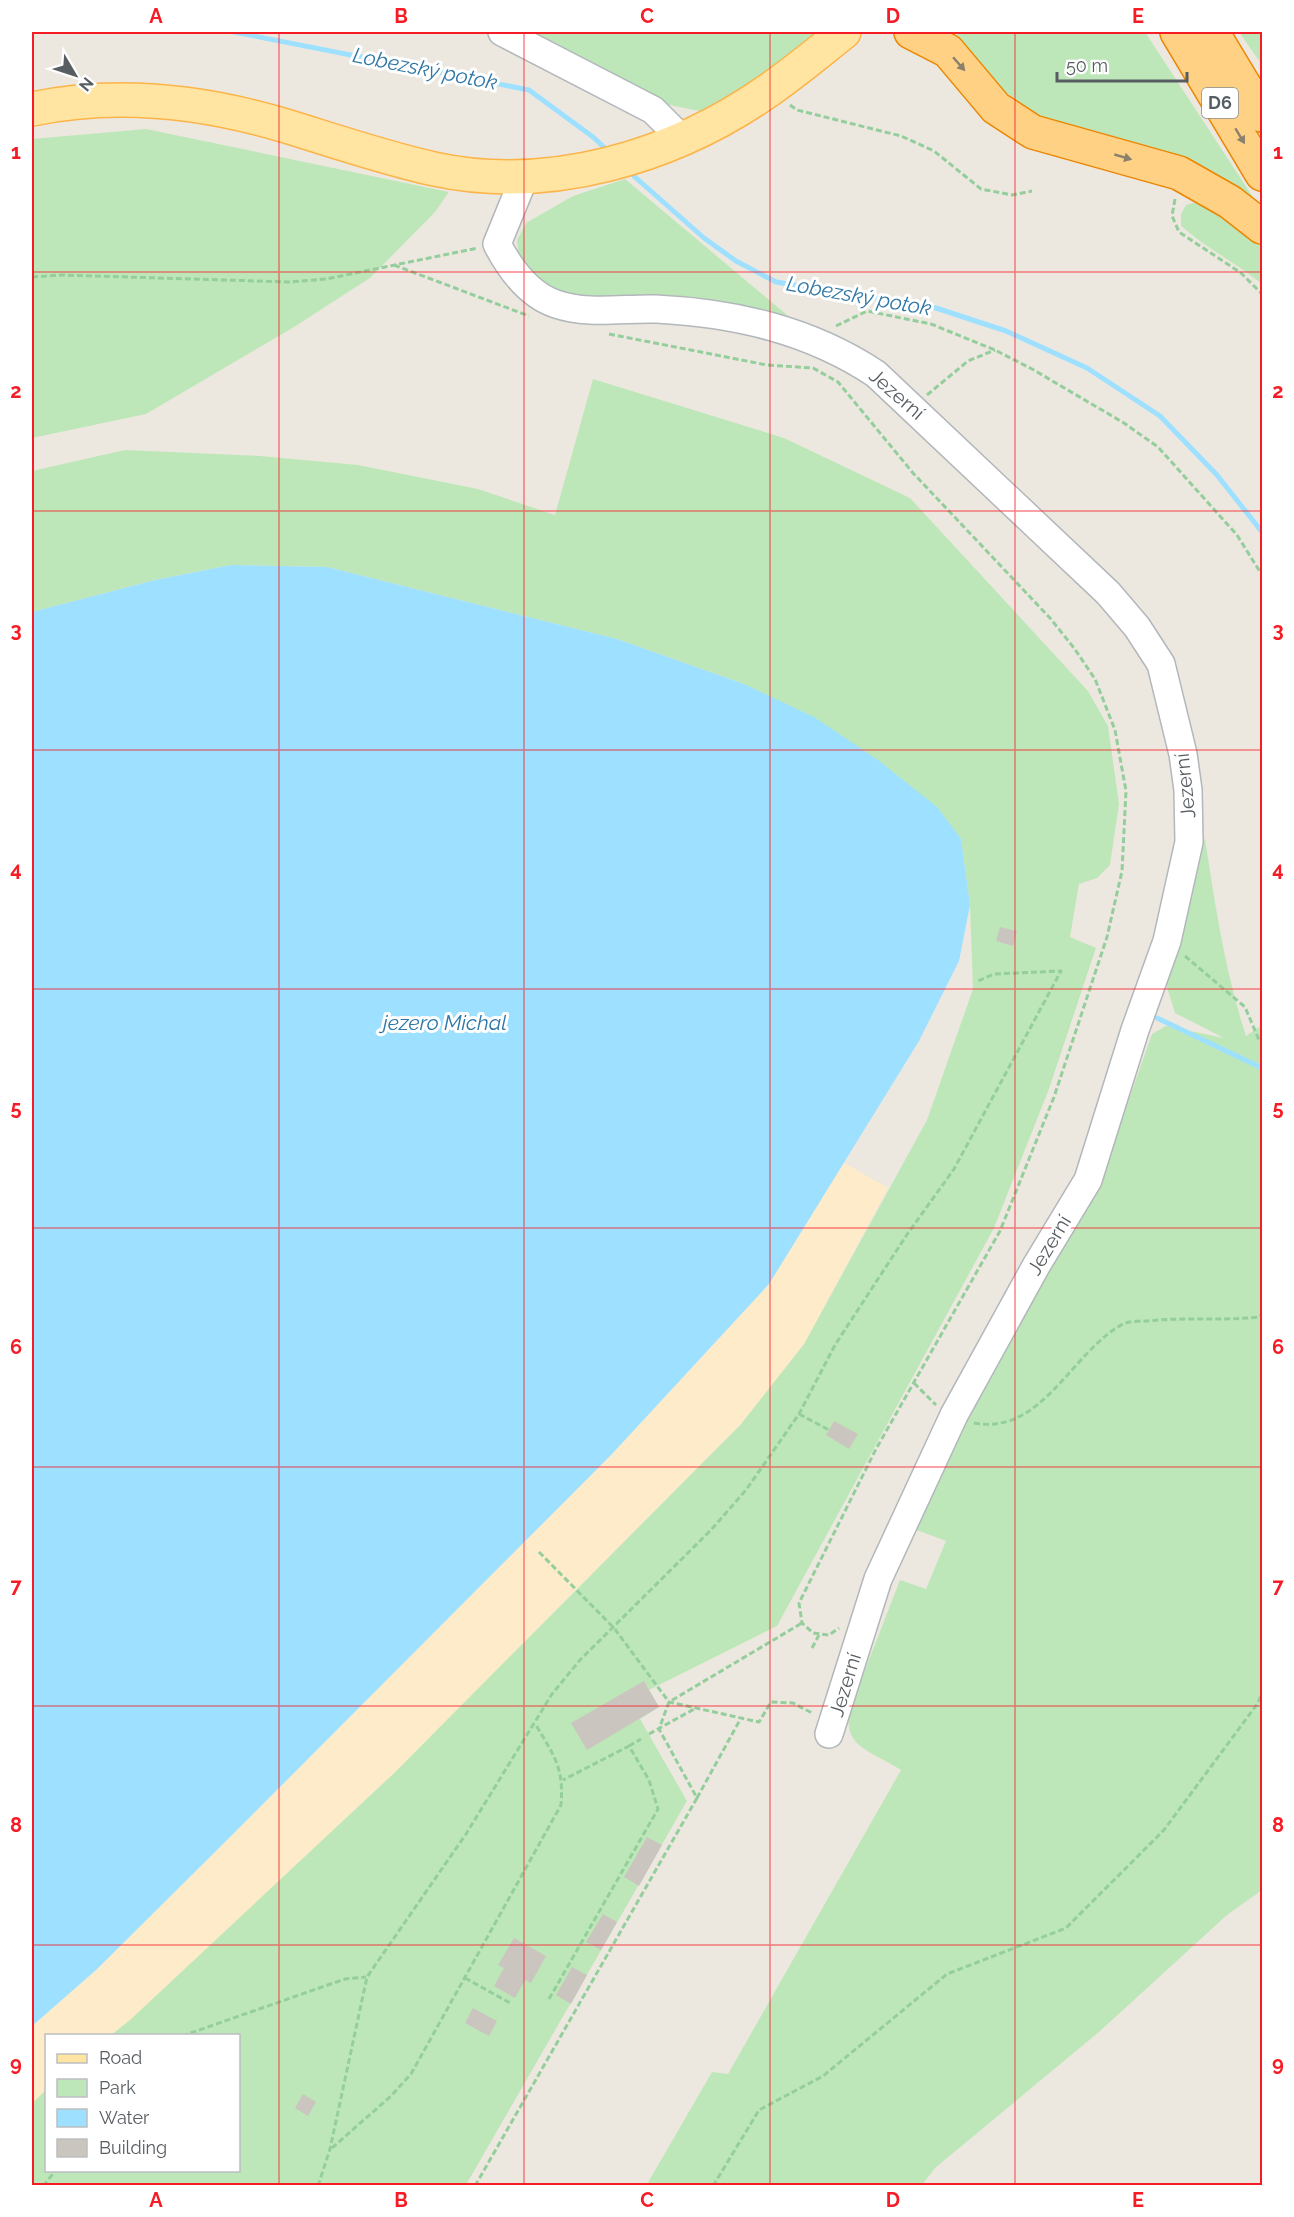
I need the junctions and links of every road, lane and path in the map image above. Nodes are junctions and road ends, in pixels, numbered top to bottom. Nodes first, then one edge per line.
1 (502, 32) edge
2 (844, 32) edge
3 (911, 32) edge
4 (1177, 32) edge
5 (1212, 32) edge
6 (768, 91) junction
7 (32, 109) edge
8 (1263, 115) edge
9 (682, 138) junction
10 (1179, 173) junction
11 (1263, 174) edge
12 (524, 178) junction
13 (1032, 191) dead end
14 (1263, 227) edge
15 (497, 244) junction
16 (394, 265) junction
17 (32, 277) edge
18 (1263, 294) edge
19 (537, 318) dead end
20 (600, 332) dead end
21 (809, 339) junction
22 (995, 350) junction
23 (916, 410) junction
24 (1263, 575) edge
25 (1167, 941) junction
26 (978, 981) dead end
27 (1263, 1041) edge
28 (1262, 1316) edge
29 (914, 1383) junction
30 (946, 1412) junction
31 (800, 1414) junction
32 (829, 1430) dead end
33 (538, 1552) dead end
34 (802, 1623) junction
35 (843, 1625) dead end
36 (614, 1628) junction
37 (819, 1635) junction
38 (812, 1648) dead end
39 (1263, 1692) edge
40 (669, 1702) junction
41 (781, 1702) dead end
42 (698, 1707) junction
43 (741, 1718) junction
44 (536, 1725) junction
45 (659, 1729) junction
46 (649, 1734) dead end
47 (830, 1734) dead end
48 (641, 1739) dead end
49 (628, 1746) junction
50 (563, 1780) junction
51 (696, 1798) junction
52 (367, 1977) junction
53 (465, 1978) junction
54 (549, 1999) dead end
55 (512, 2004) dead end
56 (188, 2034) edge
57 (330, 2149) junction
58 (54, 2172) edge
59 (43, 2186) edge
60 (318, 2186) edge
61 (475, 2186) edge
62 (713, 2186) edge

1 - 9 lane
2 - 6 main road
3 -> 10 highway
4 -> 11 highway, D6
5 - 8 highway, D6
6 - 9 main road
6 - 13 path
7 - 12 main road
9 - 12 main road
10 - 14 highway
10 - 18 path
12 - 15 lane
15 - 16 path
15 - 21 lane, Jezerní
16 - 17 path
16 - 19 path
20 - 29 path
21 - 22 path
21 - 23 lane, Jezerní
22 - 23 path
22 - 24 path
23 - 25 lane, Jezerní
25 - 27 path
25 - 30 lane, Jezerní
26 - 31 path
28 - 30 path
29 - 30 path
29 - 34 path
30 - 47 lane, Jezerní
31 - 32 path
31 - 36 path
33 - 36 path
34 - 37 path
34 - 40 path
35 - 37 path
36 - 40 path
36 - 44 path
37 - 38 path
39 - 62 path
40 - 42 path
40 - 45 path
41 - 43 path
42 - 43 path
42 - 45 path
43 - 51 path
44 - 50 path
44 - 52 path
45 - 46 path
45 - 51 path
48 - 49 path
49 - 50 path
49 - 54 path
50 - 53 path
51 - 61 path
52 - 56 path
52 - 57 path
53 - 55 path
53 - 57 path
57 - 60 path
58 - 59 path

